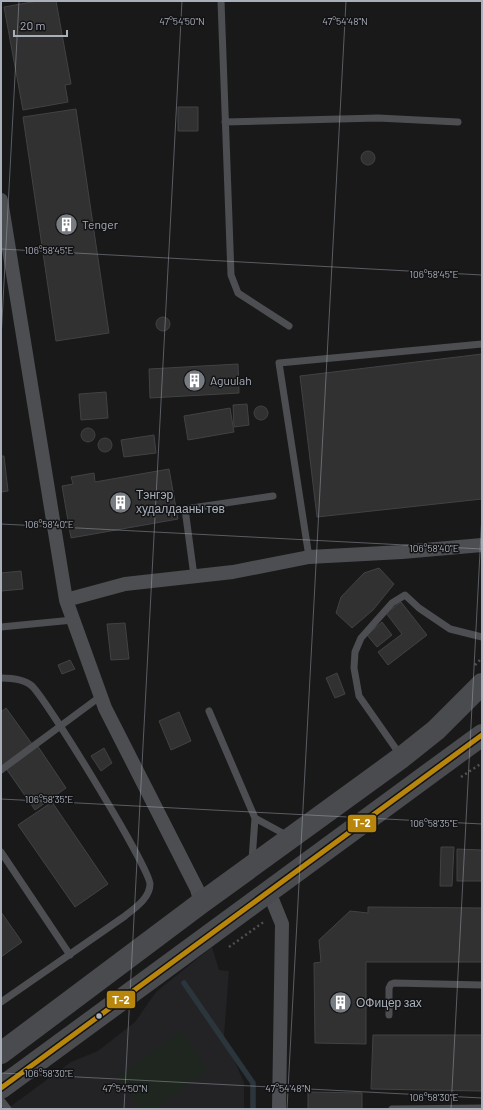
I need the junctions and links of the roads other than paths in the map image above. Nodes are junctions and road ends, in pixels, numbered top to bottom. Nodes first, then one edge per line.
1 (221, 1) edge
2 (225, 122) junction
3 (458, 122) dead end
4 (1, 200) edge
5 (289, 326) dead end
6 (482, 344) edge
7 (274, 496) dead end
8 (482, 545) edge
9 (308, 557) junction
10 (194, 576) junction
11 (66, 600) junction
12 (73, 620) junction
13 (1, 627) edge
14 (482, 636) edge
15 (1, 678) edge
16 (482, 684) edge
17 (101, 696) junction
18 (209, 711) dead end
19 (60, 726) junction
20 (482, 735) edge
21 (402, 757) junction
22 (1, 770) edge
23 (255, 818) junction
24 (292, 838) junction
25 (1, 852) edge
26 (251, 868) junction
27 (269, 892) junction
28 (201, 903) junction
29 (70, 956) junction
30 (482, 985) edge
31 (1, 1002) edge
32 (389, 1015) dead end
33 (1, 1053) edge
34 (1, 1088) edge
35 (1, 1100) edge
36 (482, 1108) edge
37 (8, 1109) edge
38 (279, 1109) edge
39 (392, 1109) edge

1 - 2 lane
2 - 3 lane
2 - 5 lane
4 - 11 street
6 - 9 lane
7 - 10 lane
8 - 9 street
9 - 10 street
10 - 11 street
11 - 12 street
12 - 13 lane
12 - 17 street
14 - 21 lane
15 - 19 lane
16 - 21 highway
17 - 19 lane
17 - 28 street
18 - 23 lane
19 - 22 lane
19 - 29 lane
20 - 27 highway
21 - 24 highway
23 - 24 lane
23 - 26 lane
24 - 26 highway
25 - 29 lane
26 - 28 highway
27 - 34 highway
27 - 38 street
28 - 33 highway
29 - 31 lane
30 - 32 lane
35 - 37 lane
36 - 39 lane

